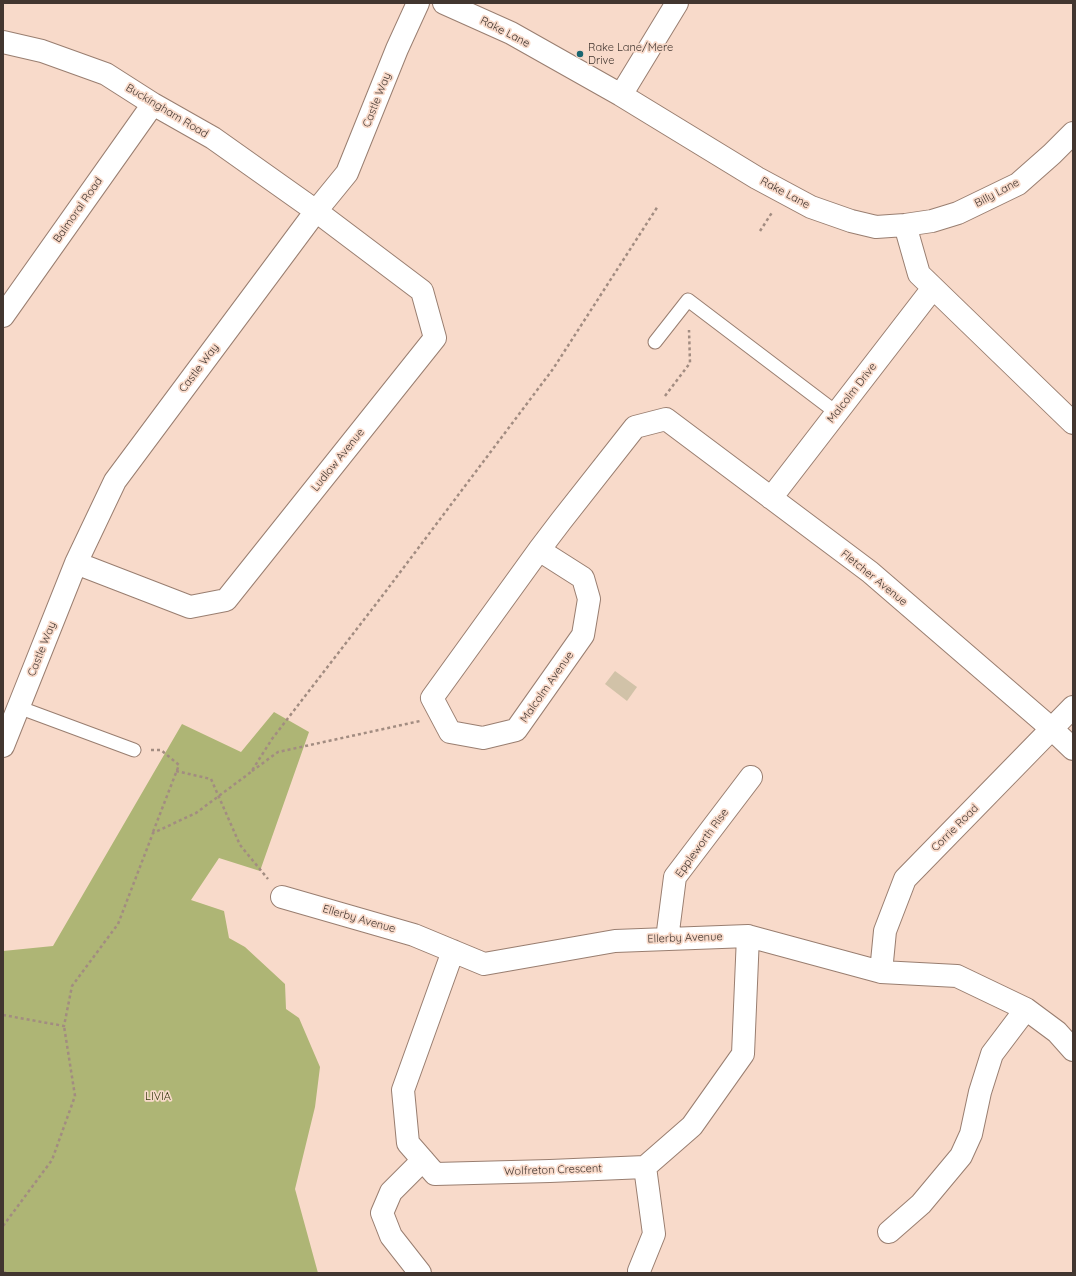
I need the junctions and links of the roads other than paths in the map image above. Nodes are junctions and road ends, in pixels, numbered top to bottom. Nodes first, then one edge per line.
1 (418, 3) edge
2 (444, 3) edge
3 (677, 3) edge
4 (3, 42) edge
5 (621, 95) junction
6 (153, 104) junction
7 (1073, 133) edge
8 (316, 211) junction
9 (905, 226) junction
10 (933, 288) junction
11 (3, 316) edge
12 (656, 342) dead end
13 (837, 413) junction
14 (660, 420) joint
15 (1073, 423) edge
16 (771, 498) junction
17 (539, 550) junction
18 (76, 563) junction
19 (1073, 706) edge
20 (18, 707) junction
21 (1052, 729) junction
22 (3, 746) edge
23 (1073, 749) edge
24 (134, 750) road end
25 (751, 777) dead end
26 (282, 896) road end
27 (748, 936) junction
28 (667, 939) junction
29 (453, 951) junction
30 (881, 972) junction
31 (1026, 1009) junction
32 (1073, 1050) edge
33 (423, 1160) junction
34 (645, 1167) junction
35 (889, 1232) dead end
36 (639, 1271) dead end
37 (420, 1273) edge

1 - 8 street, Castle Way
2 - 5 street, Rake Lane
3 - 5 street
4 - 6 street, Buckingham Road
5 - 9 street, Rake Lane
6 - 8 street, Buckingham Road
6 - 11 street, Balmoral Road
7 - 9 street, Billy Lane
8 - 18 street, Castle Way
8 - 18 street, Ludlow Avenue
9 - 10 street
10 - 13 street, Malcolm Drive
10 - 15 street
12 - 13 lane
13 - 16 street, Malcolm Drive
14 - 16 street, Fletcher Avenue
14 - 17 street, Malcolm Avenue
16 - 21 street, Fletcher Avenue
17 - 17 street, Malcolm Avenue
18 - 20 street, Castle Way
19 - 21 street, Corrie Road
20 - 22 street, Castle Way
20 - 24 lane
21 - 23 street, Fletcher Avenue
21 - 30 street, Corrie Road
25 - 28 street, Eppleworth Rise
26 - 29 street, Ellerby Avenue
27 - 28 street, Ellerby Avenue
27 - 30 street, Ellerby Avenue
27 - 34 street
28 - 29 street, Ellerby Avenue
29 - 33 street, Wolfreton Crescent
30 - 31 street, Ellerby Avenue
31 - 32 street, Ellerby Avenue
31 - 35 street
33 - 34 street, Wolfreton Crescent
33 - 37 street
34 - 36 street

